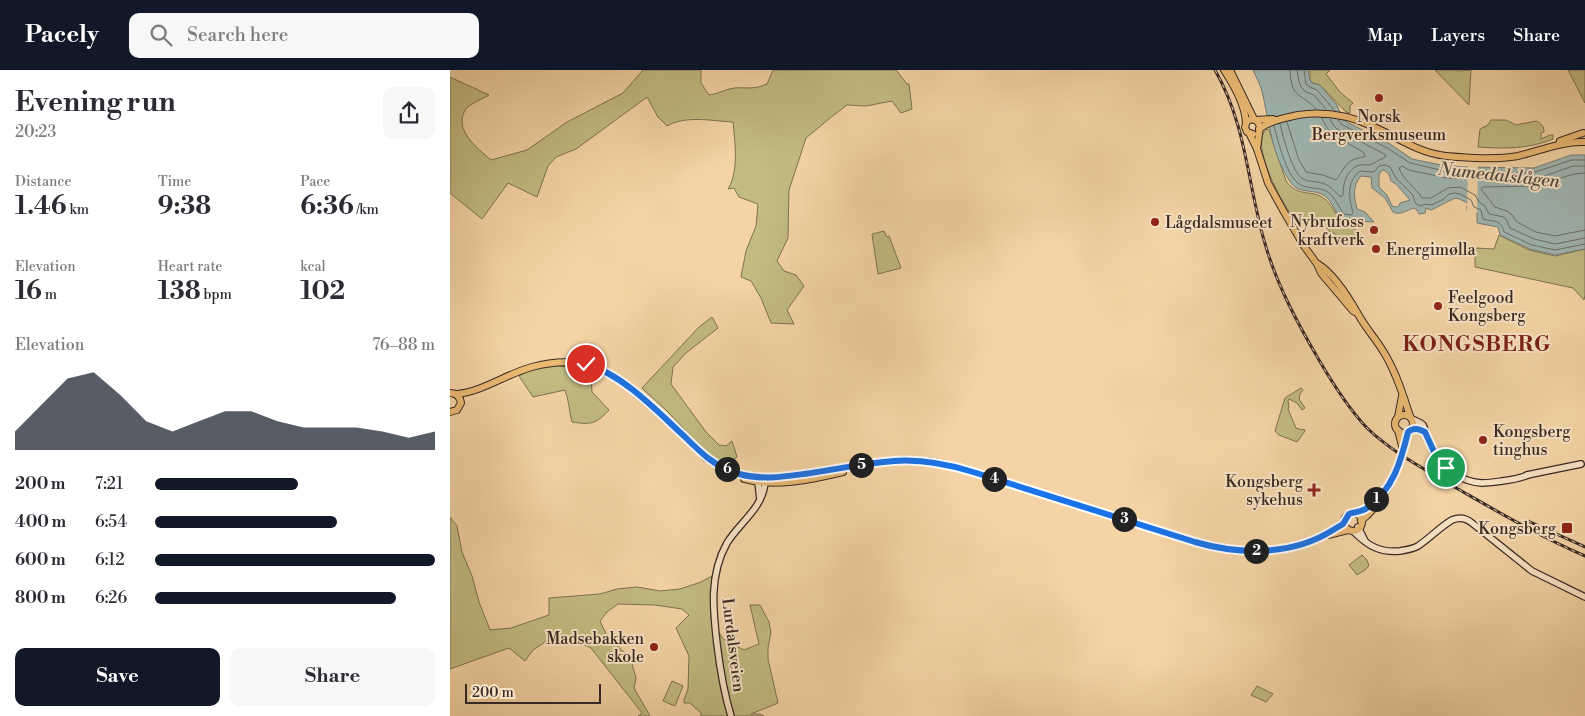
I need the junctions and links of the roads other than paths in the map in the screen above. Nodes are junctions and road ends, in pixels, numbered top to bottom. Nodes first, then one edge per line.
1 (1224, 70) edge
2 (1230, 70) edge
3 (1256, 120) junction
4 (1276, 120) junction
5 (1246, 123) junction
6 (1260, 129) junction
7 (1584, 132) edge
8 (1249, 133) junction
9 (1585, 142) edge
10 (1257, 149) junction
11 (1540, 150) junction
12 (478, 390) junction
13 (1402, 392) junction
14 (453, 394) edge
15 (461, 403) junction
16 (450, 412) edge
17 (1398, 417) junction
18 (1411, 418) junction
19 (1398, 430) junction
20 (1410, 430) junction
21 (1425, 432) junction
22 (1403, 451) junction
23 (1581, 464) dead end
24 (762, 481) junction
25 (1384, 493) junction
26 (1357, 513) junction
27 (1344, 522) junction
28 (1355, 527) junction
29 (1324, 535) junction
30 (1585, 597) edge
31 (731, 716) edge

1 - 5 main road
2 - 3 main road
3 - 4 main road
3 - 5 main road
3 - 6 main road
4 - 6 main road
4 - 11 main road
5 - 8 main road
6 - 8 main road
6 - 10 main road
7 - 9 main road
7 - 11 main road
8 - 10 main road
9 - 11 main road
10 - 13 main road
12 - 14 main road
12 - 15 main road
12 - 24 main road
13 - 17 main road
13 - 18 main road
14 - 15 main road
15 - 16 main road
17 - 18 main road
17 - 19 main road
18 - 20 main road
18 - 21 main road
19 - 20 main road
19 - 22 main road
20 - 21 main road
20 - 22 main road
21 - 23 main road
22 - 25 main road
24 - 29 main road
24 - 31 main road, Lurdalsveien
25 - 26 main road
25 - 28 main road
26 - 27 main road
26 - 28 main road
27 - 28 main road
27 - 29 main road
28 - 29 main road
28 - 30 main road

